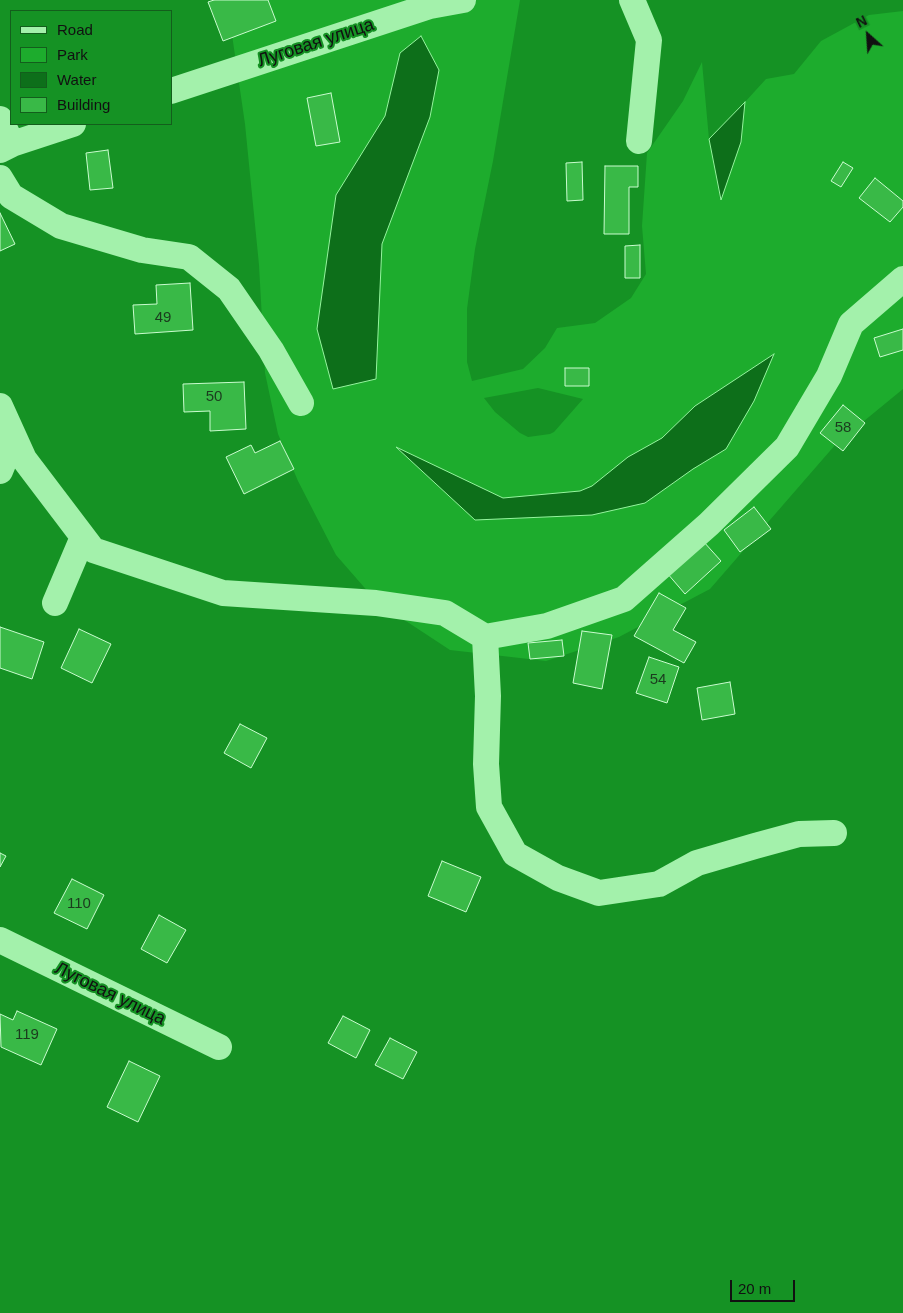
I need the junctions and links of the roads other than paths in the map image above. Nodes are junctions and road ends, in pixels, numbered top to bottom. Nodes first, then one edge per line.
1 (463, 0) edge
2 (632, 0) edge
3 (172, 91) edge
4 (0, 119) edge
5 (70, 125) edge
6 (639, 141) dead end
7 (6, 147) edge
8 (0, 178) edge
9 (903, 279) edge
10 (302, 403) dead end
11 (0, 406) edge
12 (14, 437) junction
13 (0, 470) edge
14 (84, 537) junction
15 (55, 603) dead end
16 (485, 637) junction
17 (834, 833) dead end
18 (0, 940) edge
19 (220, 1047) dead end

1 - 3 street, Луговая улица
2 - 6 street
4 - 7 street
5 - 7 street
8 - 10 street
9 - 16 street
11 - 12 street
12 - 13 street
12 - 14 street
14 - 15 street
14 - 16 street
16 - 17 street
18 - 19 street, Луговая улица

